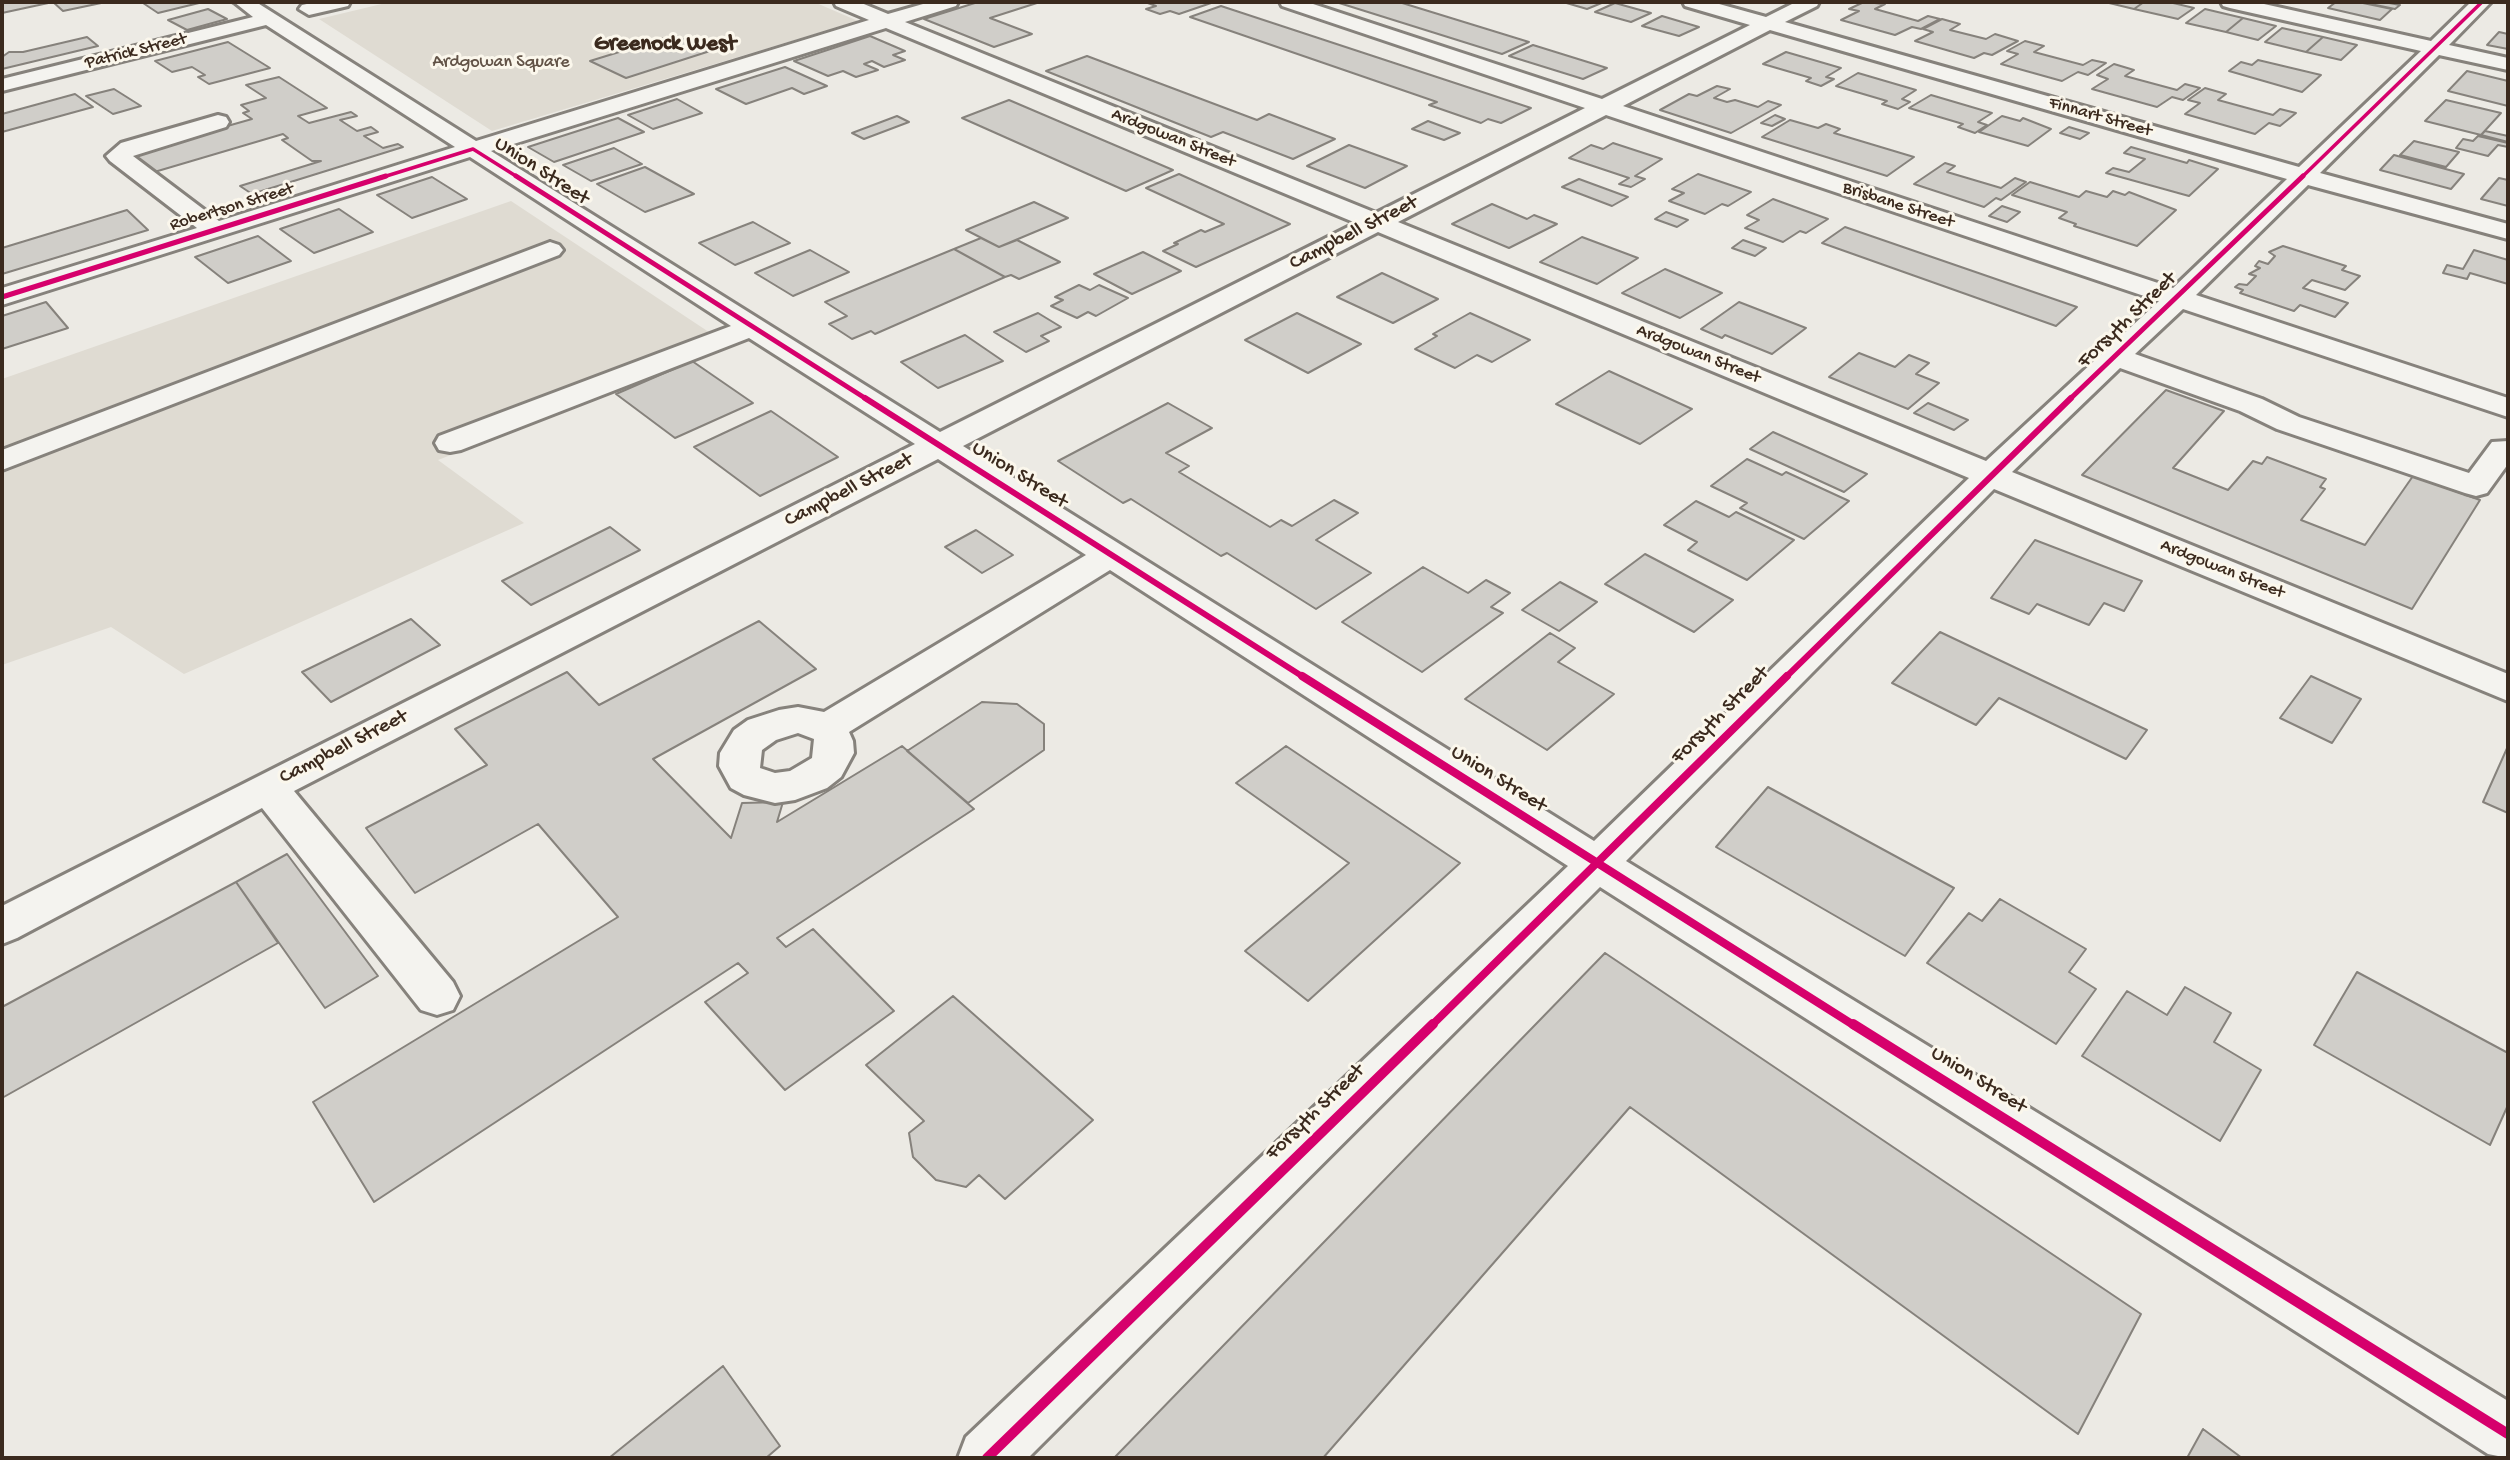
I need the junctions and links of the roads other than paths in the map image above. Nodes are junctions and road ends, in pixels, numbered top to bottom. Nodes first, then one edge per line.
1 (243, 2) edge
2 (341, 2) edge
3 (843, 2) edge
4 (949, 2) edge
5 (1289, 2) edge
6 (1692, 2) edge
7 (1810, 2) edge
8 (2230, 2) edge
9 (2482, 2) edge
10 (309, 9) dead end
11 (269, 19) junction
12 (887, 21) junction
13 (1768, 23) junction
14 (2435, 48) junction
15 (2508, 64) edge
16 (2, 85) edge
17 (1603, 107) junction
18 (218, 122) dead end
19 (472, 149) junction
20 (2303, 176) junction
21 (1377, 222) junction
22 (216, 230) junction
23 (2508, 232) edge
24 (550, 250) dead end
25 (2, 297) edge
26 (2176, 299) junction
27 (752, 327) junction
28 (2115, 357) junction
29 (2508, 408) edge
30 (450, 443) dead end
31 (938, 446) junction
32 (2503, 449) dead end
33 (2, 461) edge
34 (1990, 475) junction
35 (1111, 555) junction
36 (2508, 688) edge
37 (825, 729) dead end
38 (268, 787) junction
39 (1597, 864) junction
40 (2, 926) edge
41 (437, 996) dead end
42 (2508, 1434) edge
43 (987, 1458) edge

1 - 11 street
2 - 10 street
3 - 12 street
4 - 12 street
5 - 17 street, Brisbane Street
6 - 13 street, Finnart Street
7 - 13 street, Campbell Street
8 - 14 street
9 - 14 street, Forsyth Street
11 - 16 street, Patrick Street
11 - 19 street
12 - 19 street
12 - 21 street, Ardgowan Street
13 - 17 street, Campbell Street
13 - 20 street, Finnart Street
14 - 15 street
14 - 20 street, Forsyth Street
17 - 21 street, Campbell Street
17 - 26 street, Brisbane Street
18 - 22 street
19 - 22 street, Robertson Street
19 - 27 street, Union Street
20 - 23 street, Finnart Street
20 - 26 street, Forsyth Street
21 - 31 street, Campbell Street
21 - 34 street, Ardgowan Street
22 - 25 street, Robertson Street
24 - 33 street
26 - 28 street, Forsyth Street
26 - 29 street, Brisbane Street
27 - 30 street
27 - 31 street, Union Street
28 - 32 street
28 - 34 street, Forsyth Street
31 - 35 street, Union Street
31 - 38 street, Campbell Street
34 - 36 street, Ardgowan Street
34 - 39 street, Forsyth Street
35 - 37 street
35 - 39 street, Union Street
38 - 40 street, Campbell Street
38 - 41 street
39 - 42 street, Union Street
39 - 43 street, Forsyth Street

